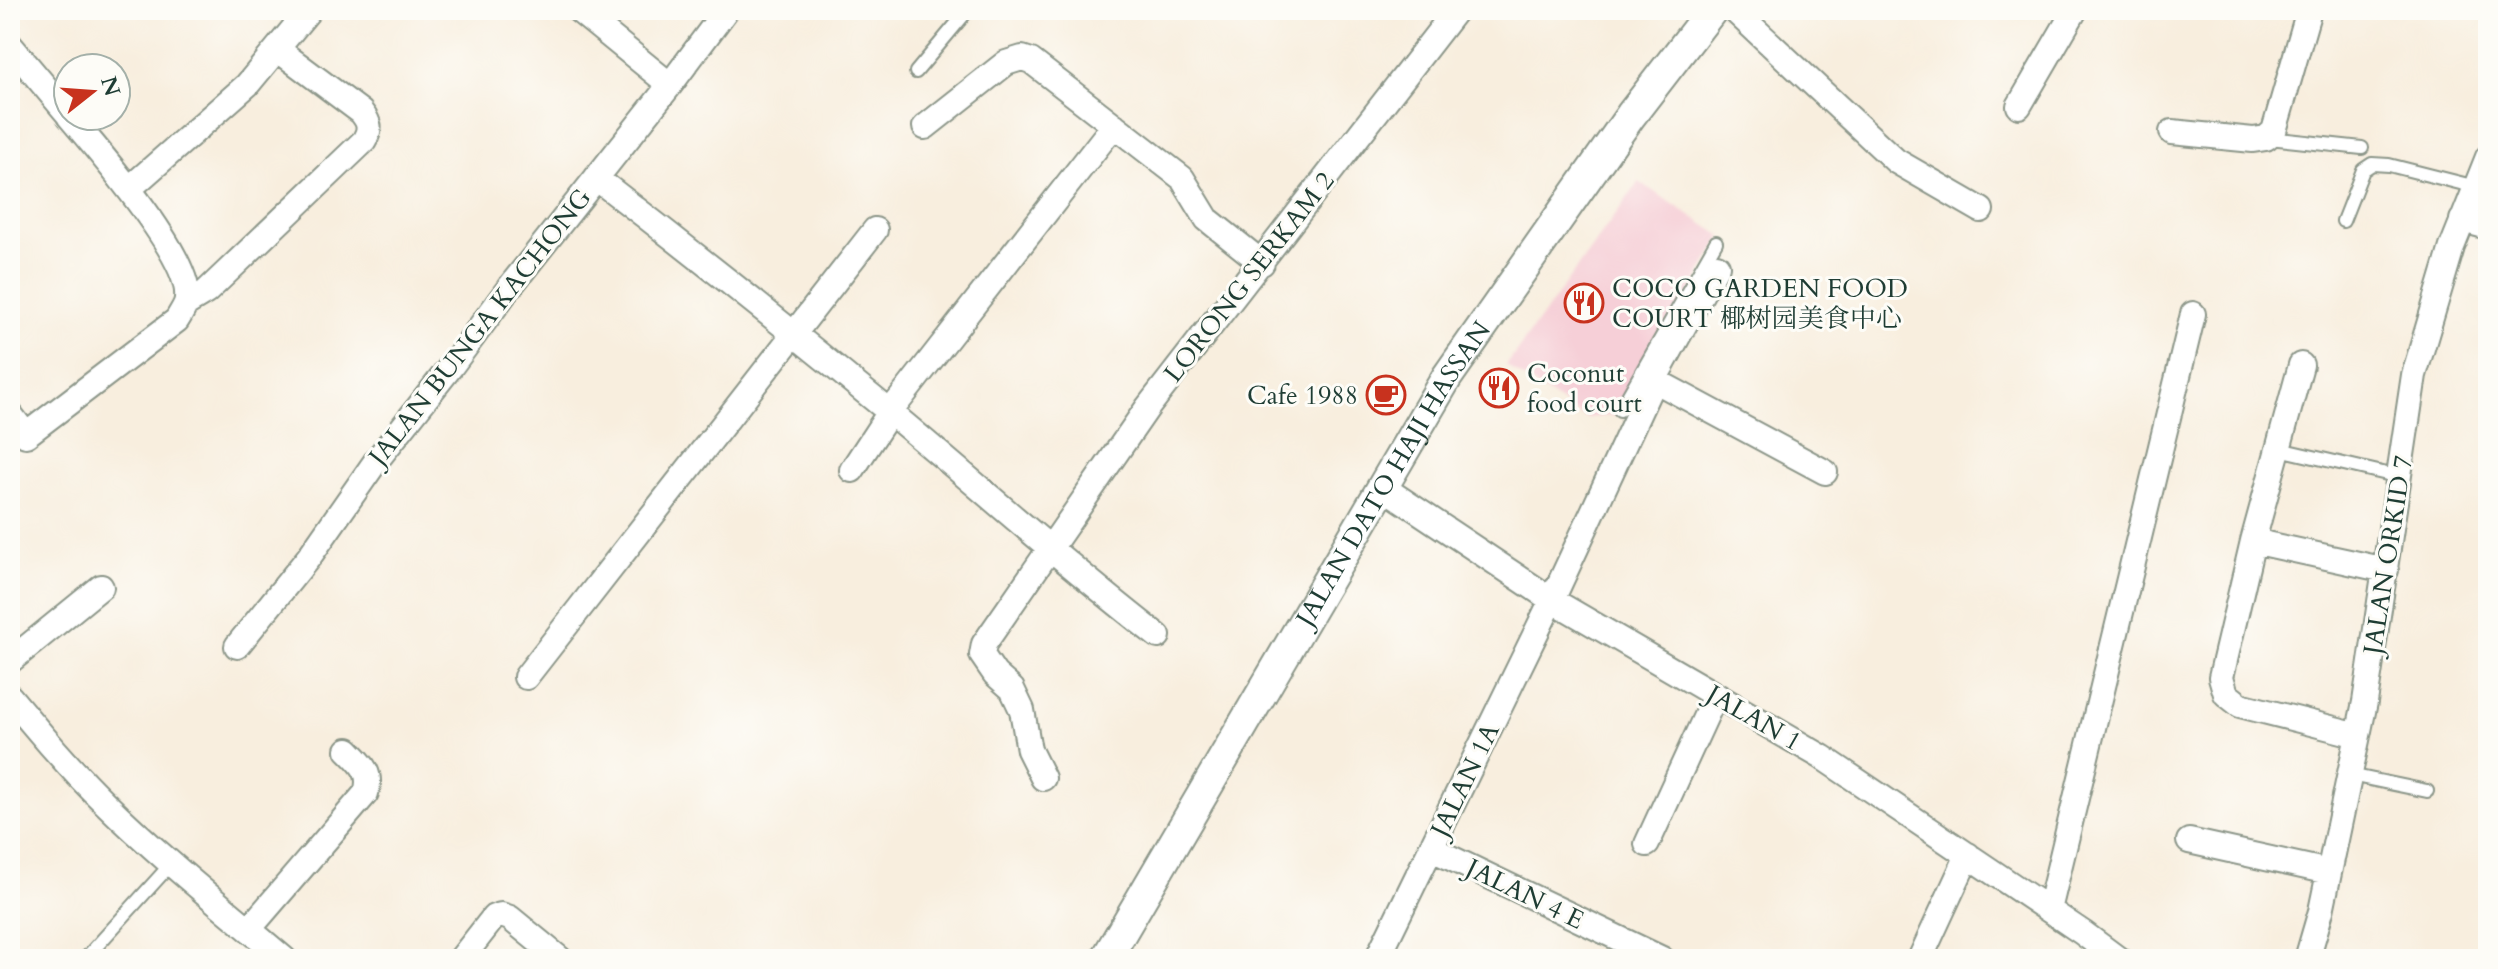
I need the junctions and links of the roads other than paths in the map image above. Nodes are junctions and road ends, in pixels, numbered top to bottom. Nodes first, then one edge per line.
1 (309, 10) edge
2 (578, 10) edge
3 (726, 10) edge
4 (968, 10) edge
5 (1456, 10) edge
6 (1712, 10) edge
7 (1734, 10) edge
8 (2075, 10) edge
9 (2309, 10) edge
10 (10, 45) edge
11 (277, 49) junction
12 (916, 72) dead end
13 (670, 85) junction
14 (52, 95) edge
15 (2019, 106) dead end
16 (1114, 125) junction
17 (925, 127) dead end
18 (83, 132) edge
19 (2172, 132) dead end
20 (2266, 138) junction
21 (2362, 148) dead end
22 (2488, 157) edge
23 (596, 178) junction
24 (2476, 187) junction
25 (130, 188) junction
26 (1981, 210) dead end
27 (2462, 220) junction
28 (2343, 221) dead end
29 (2488, 227) edge
30 (875, 230) dead end
31 (1716, 254) dead end
32 (1262, 263) junction
33 (186, 304) junction
34 (1688, 305) junction
35 (2193, 314) dead end
36 (793, 335) junction
37 (2301, 365) dead end
38 (1654, 380) junction
39 (1620, 410) dead end
40 (890, 412) junction
41 (10, 414) edge
42 (18, 443) edge
43 (2279, 449) junction
44 (852, 470) dead end
45 (1825, 472) dead end
46 (2400, 477) junction
47 (1384, 488) junction
48 (2253, 541) junction
49 (1049, 550) junction
50 (2386, 570) junction
51 (101, 587) dead end
52 (1552, 600) junction
53 (1158, 636) dead end
54 (237, 646) dead end
55 (10, 661) edge
56 (526, 677) dead end
57 (1715, 696) junction
58 (10, 697) edge
59 (2358, 735) junction
60 (348, 750) dead end
61 (2350, 775) junction
62 (1043, 778) dead end
63 (2427, 791) dead end
64 (2189, 841) dead end
65 (1647, 844) dead end
66 (1432, 849) junction
67 (1968, 855) junction
68 (171, 864) junction
69 (2329, 872) junction
70 (2049, 910) junction
71 (249, 929) junction
72 (1650, 957) edge
73 (85, 959) edge
74 (284, 959) edge
75 (461, 959) edge
76 (560, 959) edge
77 (1106, 959) edge
78 (1377, 959) edge
79 (1920, 959) edge
80 (2118, 959) edge
81 (2307, 959) edge

1 - 11 street
2 - 13 street
3 - 13 street, JALAN BUNGA KACHONG
4 - 12 lane
5 - 32 street, LORONG SERKAM 2
6 - 47 street, JALAN DATO HAJI HASSAN
7 - 26 street
8 - 15 street
9 - 20 street
10 - 14 street
11 - 25 street
11 - 33 street
13 - 23 street, JALAN BUNGA KACHONG
16 - 17 street
16 - 32 street
16 - 40 street
18 - 25 street
19 - 20 street
20 - 21 lane
22 - 24 street, JALAN ORKID 7
23 - 36 street
23 - 54 street, JALAN BUNGA KACHONG
24 - 27 street, JALAN ORKID 7
24 - 28 lane
25 - 33 street
27 - 29 street
27 - 46 street, JALAN ORKID 7
30 - 36 street
31 - 34 street, JALAN 1A
32 - 49 street, LORONG SERKAM 2
33 - 42 street
34 - 38 street, JALAN 1A
34 - 39 lane
35 - 70 street
36 - 40 street
36 - 56 street
37 - 43 street
38 - 45 street
38 - 52 street, JALAN 1A
40 - 44 street
40 - 49 street
41 - 42 street
43 - 46 lane
43 - 48 street
46 - 50 street, JALAN ORKID 7
47 - 52 street, JALAN 1
47 - 77 street, JALAN DATO HAJI HASSAN
48 - 50 street
48 - 59 street
49 - 53 street
49 - 62 street, LORONG SERKAM 2
50 - 59 street, JALAN ORKID 7
51 - 55 street
52 - 57 street, JALAN 1
52 - 66 street, JALAN 1A
57 - 65 street
57 - 67 street, JALAN 1
58 - 68 street
59 - 61 street, JALAN ORKID 7
60 - 71 street
61 - 63 lane
61 - 69 street, JALAN ORKID 7
64 - 69 street
66 - 72 street, JALAN 4 E
66 - 78 street, JALAN 1A
67 - 70 street, JALAN 1
67 - 79 street
68 - 71 street
68 - 73 lane
69 - 81 street, JALAN ORKID 7
70 - 80 street, JALAN 1
71 - 74 street
75 - 76 street

